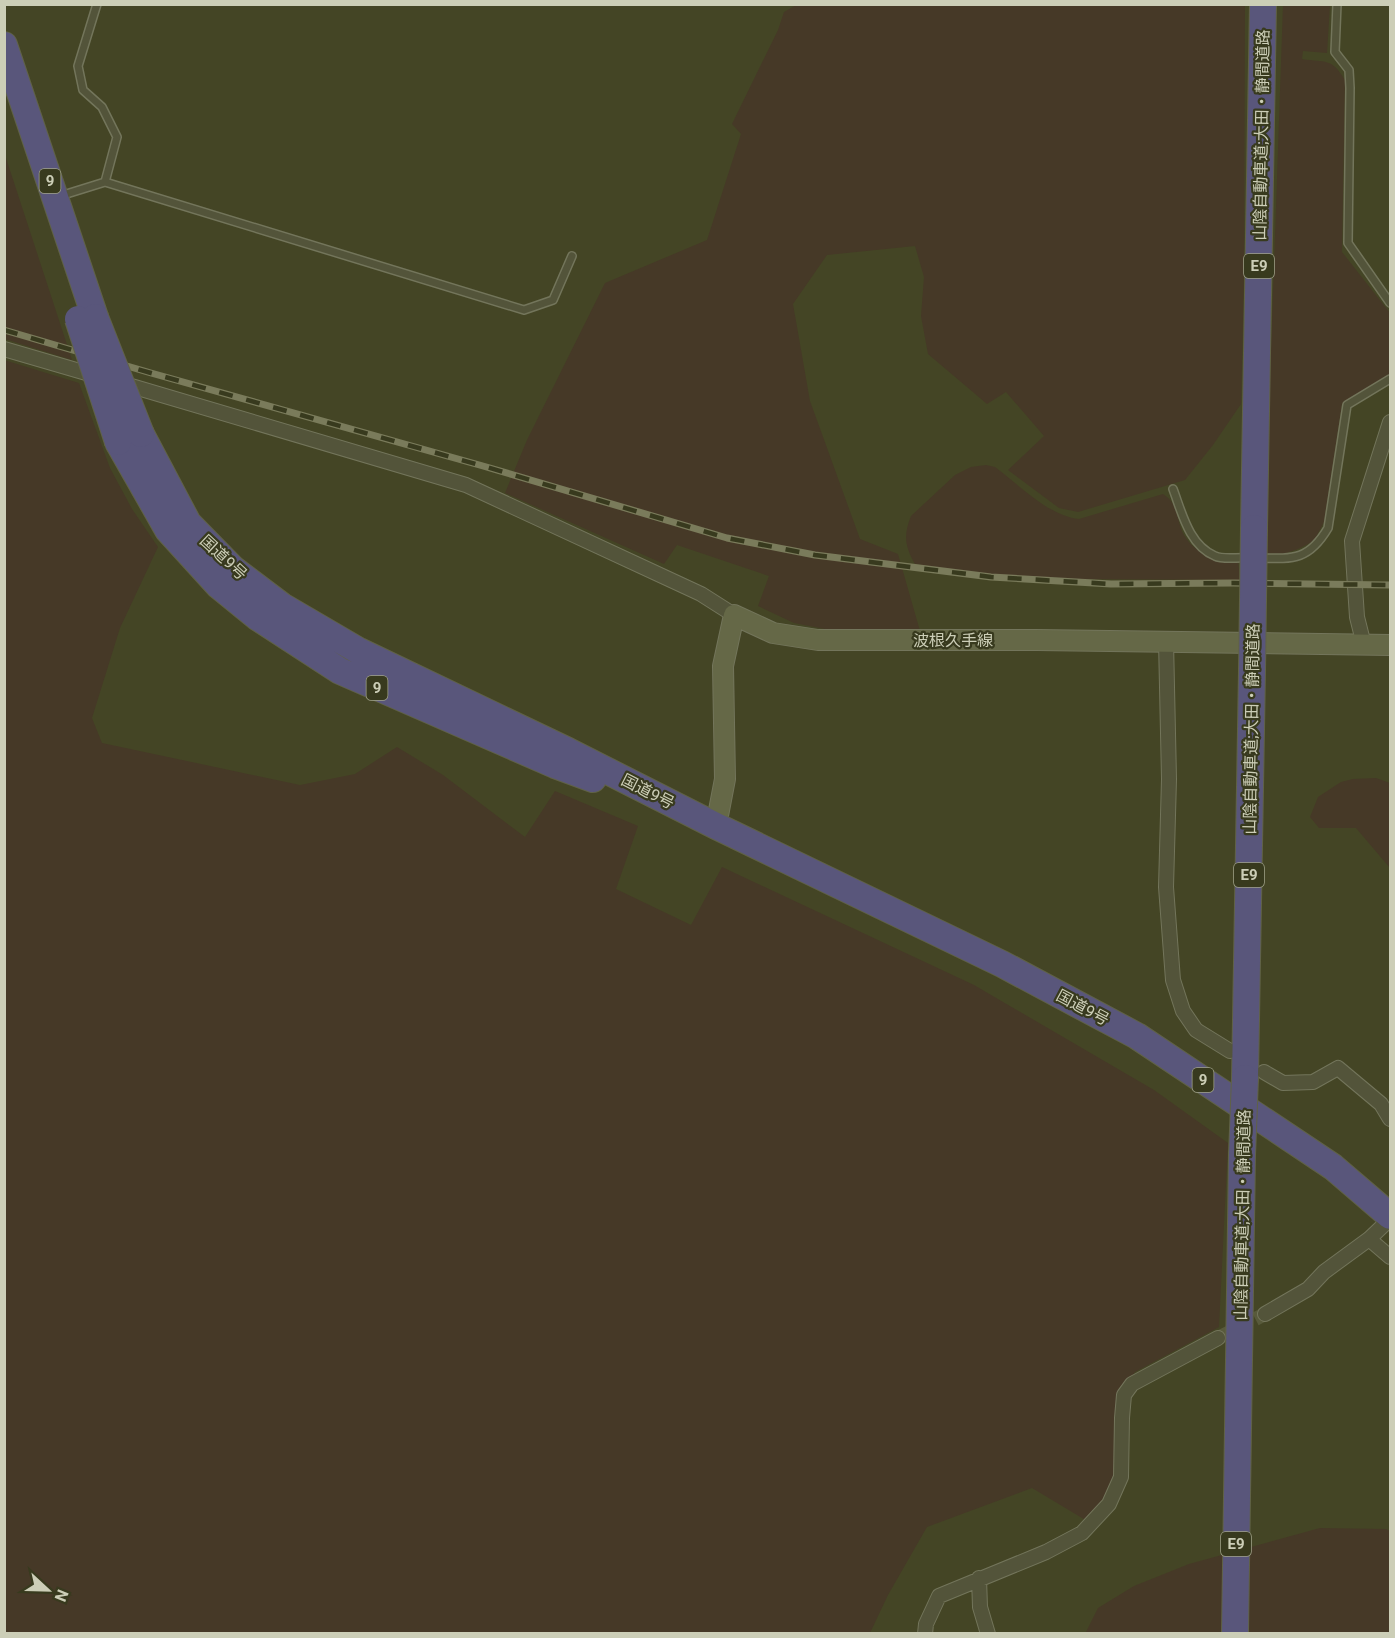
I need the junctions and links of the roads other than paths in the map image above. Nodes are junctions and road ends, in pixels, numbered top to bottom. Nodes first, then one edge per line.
1 (97, 4) edge
2 (1263, 4) edge
3 (1336, 4) edge
4 (4, 45) edge
5 (4, 89) edge
6 (105, 182) junction
7 (55, 198) junction
8 (572, 256) dead end
9 (1390, 303) edge
10 (86, 318) junction
11 (4, 349) edge
12 (1390, 379) edge
13 (1390, 422) edge
14 (1173, 489) dead end
15 (734, 615) junction
16 (1166, 641) junction
17 (1364, 645) junction
18 (1390, 645) edge
19 (716, 826) junction
20 (1230, 1051) dead end
21 (1255, 1075) junction
22 (1390, 1119) edge
23 (1390, 1217) edge
24 (1369, 1239) junction
25 (1390, 1257) edge
26 (1240, 1305) junction
27 (1265, 1314) tunnel mouth
28 (1218, 1338) tunnel mouth
29 (1238, 1455) junction
30 (979, 1578) junction
31 (925, 1634) edge
32 (988, 1634) edge
33 (1221, 1634) edge
34 (1235, 1634) edge
35 (1247, 1634) edge

1 - 6 lane
2 - 21 highway, 山陰自動車道;大田・静間道路 / E9, bridge
3 - 9 lane
4 - 7 highway, 国道9号 / 9
5 - 10 highway, 国道9号 / 9
6 - 7 lane
6 - 8 lane
7 - 10 highway, 国道9号 / 9
10 - 19 highway, 国道9号 / 9, bridge
11 - 15 street
12 - 14 lane
13 - 17 street
15 - 16 main road, 波根久手線
15 - 19 main road
16 - 17 main road, 波根久手線
16 - 20 street
17 - 18 main road, 波根久手線
19 - 23 highway, 国道9号 / 9
21 - 22 street
21 - 26 highway, 山陰自動車道;大田・静間道路 / E9, bridge
23 - 24 street
24 - 25 street
24 - 27 street
26 - 29 highway, 山陰自動車道;大田・静間道路 / E9
26 - 33 highway
28 - 30 street
29 - 34 highway, 山陰自動車道;大田・静間道路 / E9
29 - 35 highway
30 - 31 street
30 - 32 street

